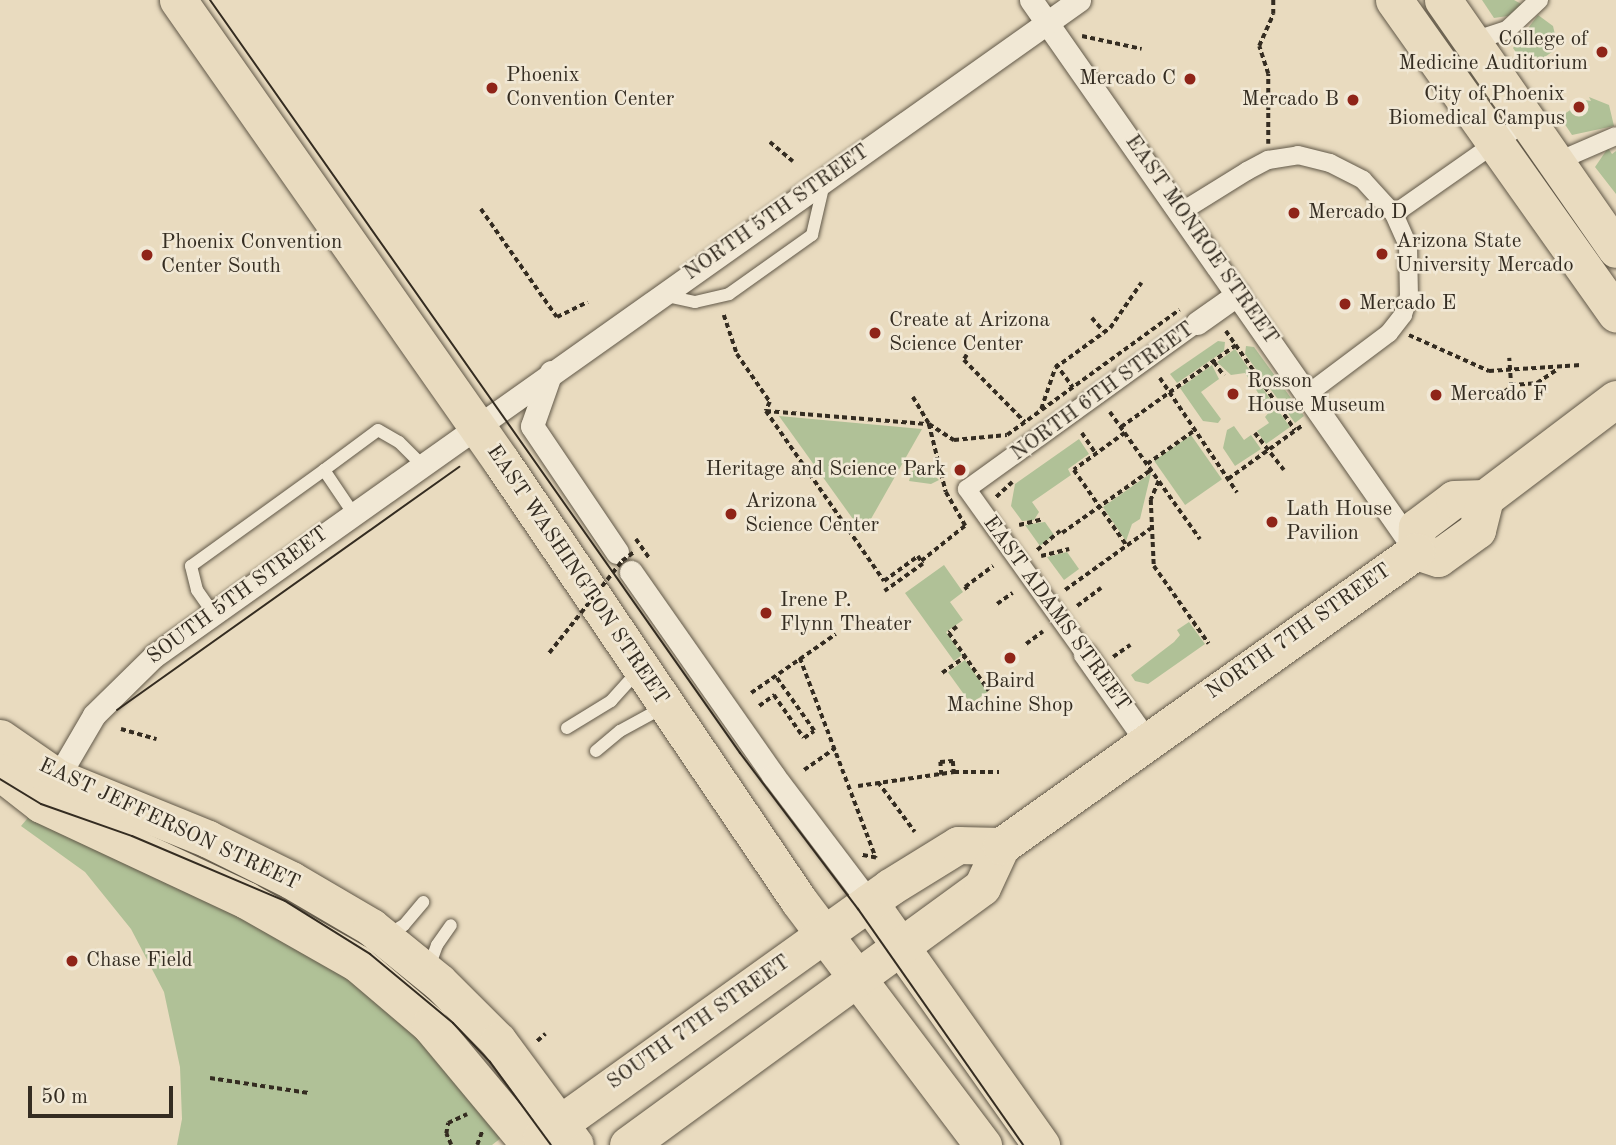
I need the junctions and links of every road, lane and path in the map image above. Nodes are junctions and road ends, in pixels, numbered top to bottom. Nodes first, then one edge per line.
1 (178, 0) edge
2 (1031, 0) edge
3 (1079, 0) edge
4 (1273, 0) edge
5 (1394, 0) edge
6 (1443, 0) edge
7 (1539, 0) edge
8 (1047, 23) junction
9 (1089, 37) dead end
10 (1472, 41) junction
11 (1142, 48) dead end
12 (1437, 62) junction
13 (1527, 121) junction
14 (1616, 136) edge
15 (770, 142) dead end
16 (1495, 145) junction
17 (1268, 160) junction
18 (793, 161) dead end
19 (1556, 162) junction
20 (825, 179) junction
21 (481, 209) dead end
22 (1181, 212) junction
23 (1394, 215) junction
24 (1616, 249) edge
25 (1141, 283) dead end
26 (1238, 294) junction
27 (661, 295) junction
28 (589, 302) dead end
29 (1616, 313) edge
30 (724, 315) dead end
31 (1190, 315) junction
32 (1092, 318) dead end
33 (1394, 328) junction
34 (1226, 331) dead end
35 (1104, 332) junction
36 (1236, 345) junction
37 (967, 355) dead end
38 (1509, 358) dead end
39 (1214, 362) junction
40 (1057, 365) junction
41 (1581, 365) dead end
42 (1559, 368) junction
43 (551, 373) junction
44 (1224, 376) dead end
45 (1160, 378) dead end
46 (1511, 385) junction
47 (1073, 387) junction
48 (1504, 392) dead end
49 (1170, 393) junction
50 (1309, 393) junction
51 (913, 397) dead end
52 (1616, 399) edge
53 (1041, 410) junction
54 (766, 411) junction
55 (1110, 412) dead end
56 (1309, 420) dead end
57 (1025, 422) junction
58 (929, 424) junction
59 (476, 426) junction
60 (1121, 427) junction
61 (1195, 430) junction
62 (1296, 430) junction
63 (1082, 433) dead end
64 (1125, 433) junction
65 (1255, 433) dead end
66 (1266, 451) junction
67 (1096, 454) junction
68 (1147, 464) junction
69 (422, 465) junction
70 (324, 470) junction
71 (1151, 470) junction
72 (1284, 470) dead end
73 (1228, 479) junction
74 (1159, 481) junction
75 (967, 489) joint
76 (1237, 492) dead end
77 (1100, 507) junction
78 (354, 513) junction
79 (1043, 519) dead end
80 (1019, 524) dead end
81 (1150, 529) junction
82 (1200, 539) dead end
83 (1127, 546) junction
84 (1037, 550) dead end
85 (1069, 550) dead end
86 (1416, 551) junction
87 (1041, 556) dead end
88 (627, 559) junction
89 (921, 561) junction
90 (993, 566) dead end
91 (1101, 588) dead end
92 (967, 590) dead end
93 (1065, 590) dead end
94 (885, 591) dead end
95 (1012, 593) dead end
96 (997, 604) dead end
97 (1077, 606) dead end
98 (213, 613) junction
99 (957, 627) dead end
100 (1043, 631) dead end
101 (836, 634) dead end
102 (1026, 644) dead end
103 (1209, 644) dead end
104 (1130, 645) dead end
105 (549, 653) dead end
106 (1086, 654) joint
107 (965, 657) junction
108 (1113, 657) dead end
109 (800, 659) junction
110 (640, 669) junction
111 (942, 673) dead end
112 (775, 676) junction
113 (989, 691) dead end
114 (751, 694) dead end
115 (666, 706) junction
116 (759, 706) dead end
117 (121, 729) dead end
118 (566, 729) dead end
119 (0, 738) edge
120 (157, 739) dead end
121 (1145, 739) junction
122 (834, 749) junction
123 (596, 751) dead end
124 (804, 770) dead end
125 (0, 772) edge
126 (954, 772) junction
127 (999, 772) dead end
128 (941, 775) junction
129 (878, 782) junction
130 (858, 786) dead end
131 (50, 791) junction
132 (915, 832) dead end
133 (1001, 846) junction
134 (863, 853) dead end
135 (422, 902) dead end
136 (869, 902) junction
137 (452, 925) dead end
138 (825, 933) junction
139 (382, 936) junction
140 (901, 946) junction
141 (427, 972) junction
142 (859, 977) junction
143 (545, 1034) dead end
144 (537, 1041) dead end
145 (210, 1078) dead end
146 (309, 1093) dead end
147 (476, 1118) dead end
148 (480, 1122) dead end
149 (567, 1134) edge
150 (452, 1145) edge
151 (477, 1145) edge
152 (530, 1145) edge
153 (628, 1145) edge
154 (983, 1145) edge
155 (1041, 1145) edge

1 - 59 main road, EAST WASHINGTON STREET
2 - 8 street, EAST MONROE STREET
3 - 8 street, NORTH 5TH STREET
4 - 17 path
5 - 12 main road
6 - 10 main road
7 - 10 street
8 - 20 street, NORTH 5TH STREET
8 - 22 street, EAST MONROE STREET
9 - 11 path
10 - 12 main road
10 - 13 main road
12 - 16 main road
13 - 16 street
13 - 19 main road
14 - 19 street
15 - 18 path
16 - 23 street
16 - 29 main road
17 - 22 street
17 - 23 street
19 - 24 main road
20 - 27 street, NORTH 5TH STREET
20 - 27 lane
21 - 28 path
22 - 26 street, EAST MONROE STREET
23 - 33 street
25 - 35 path
26 - 31 street, NORTH 6TH STREET
26 - 50 street, EAST MONROE STREET
27 - 43 street, NORTH 5TH STREET
30 - 54 path
31 - 47 path
31 - 75 street, NORTH 6TH STREET
32 - 35 path
33 - 42 path
33 - 50 street
34 - 36 path
35 - 40 path
36 - 39 path
36 - 62 path
37 - 57 path
38 - 46 path, bridge
39 - 44 path
39 - 49 path
40 - 47 path
40 - 53 path
41 - 42 path
42 - 46 path
43 - 59 street, NORTH 5TH STREET
43 - 88 street, EAST WASHINGTON STREET
45 - 49 path
46 - 48 path, bridge
47 - 53 path
49 - 60 path
49 - 61 path
50 - 86 street, EAST MONROE STREET
51 - 58 path
52 - 86 main road
53 - 57 path
54 - 58 path
54 - 89 path
55 - 60 path
56 - 62 path
57 - 58 path
58 - 89 path
59 - 69 street, SOUTH 5TH STREET
59 - 110 main road, EAST WASHINGTON STREET
60 - 64 path
61 - 68 path
61 - 73 path
62 - 66 path
63 - 67 path
64 - 67 path
64 - 68 path
65 - 66 path
66 - 72 path
66 - 73 path
67 - 77 path
68 - 71 path
69 - 70 lane
69 - 78 street, SOUTH 5TH STREET
70 - 78 lane
70 - 98 lane
71 - 74 path
71 - 77 path
73 - 76 path
74 - 81 path
74 - 82 path
75 - 106 street, EAST ADAMS STREET
77 - 83 path
77 - 84 path
78 - 98 street, SOUTH 5TH STREET
79 - 80 path
81 - 83 path
81 - 103 path
83 - 93 path
85 - 87 path
86 - 121 main road, NORTH 7TH STREET
88 - 105 path, bridge
88 - 136 street, EAST WASHINGTON STREET
89 - 94 path
90 - 92 path
91 - 97 path
95 - 96 path
98 - 131 street, SOUTH 5TH STREET
99 - 107 path
100 - 102 path
101 - 109 path
104 - 108 path
106 - 121 street, EAST ADAMS STREET
107 - 111 path
107 - 113 path
109 - 112 path
109 - 122 path
110 - 115 main road, EAST WASHINGTON STREET
110 - 118 lane
112 - 114 path
112 - 116 path
115 - 123 lane
115 - 138 main road, EAST WASHINGTON STREET
117 - 120 path
119 - 131 main road, EAST JEFFERSON STREET
121 - 133 main road
122 - 124 path
122 - 134 path
125 - 131 main road, EAST JEFFERSON STREET
126 - 127 path
126 - 128 path
126 - 128 path
128 - 129 path
129 - 130 path
129 - 132 path
131 - 139 main road, EAST JEFFERSON STREET
131 - 152 main road, EAST JEFFERSON STREET
133 - 136 main road
133 - 140 main road
135 - 139 lane
136 - 138 main road, SOUTH 7TH STREET
136 - 140 main road, EAST WASHINGTON STREET
137 - 141 lane
138 - 142 main road, EAST WASHINGTON STREET
138 - 149 main road, SOUTH 7TH STREET
139 - 141 main road, EAST JEFFERSON STREET
140 - 142 main road
140 - 155 main road, EAST WASHINGTON STREET
141 - 149 main road, EAST JEFFERSON STREET
142 - 153 main road
142 - 154 main road, EAST WASHINGTON STREET
143 - 144 path
145 - 146 path
147 - 150 path
148 - 151 path
149 - 152 main road, SOUTH 7TH STREET

